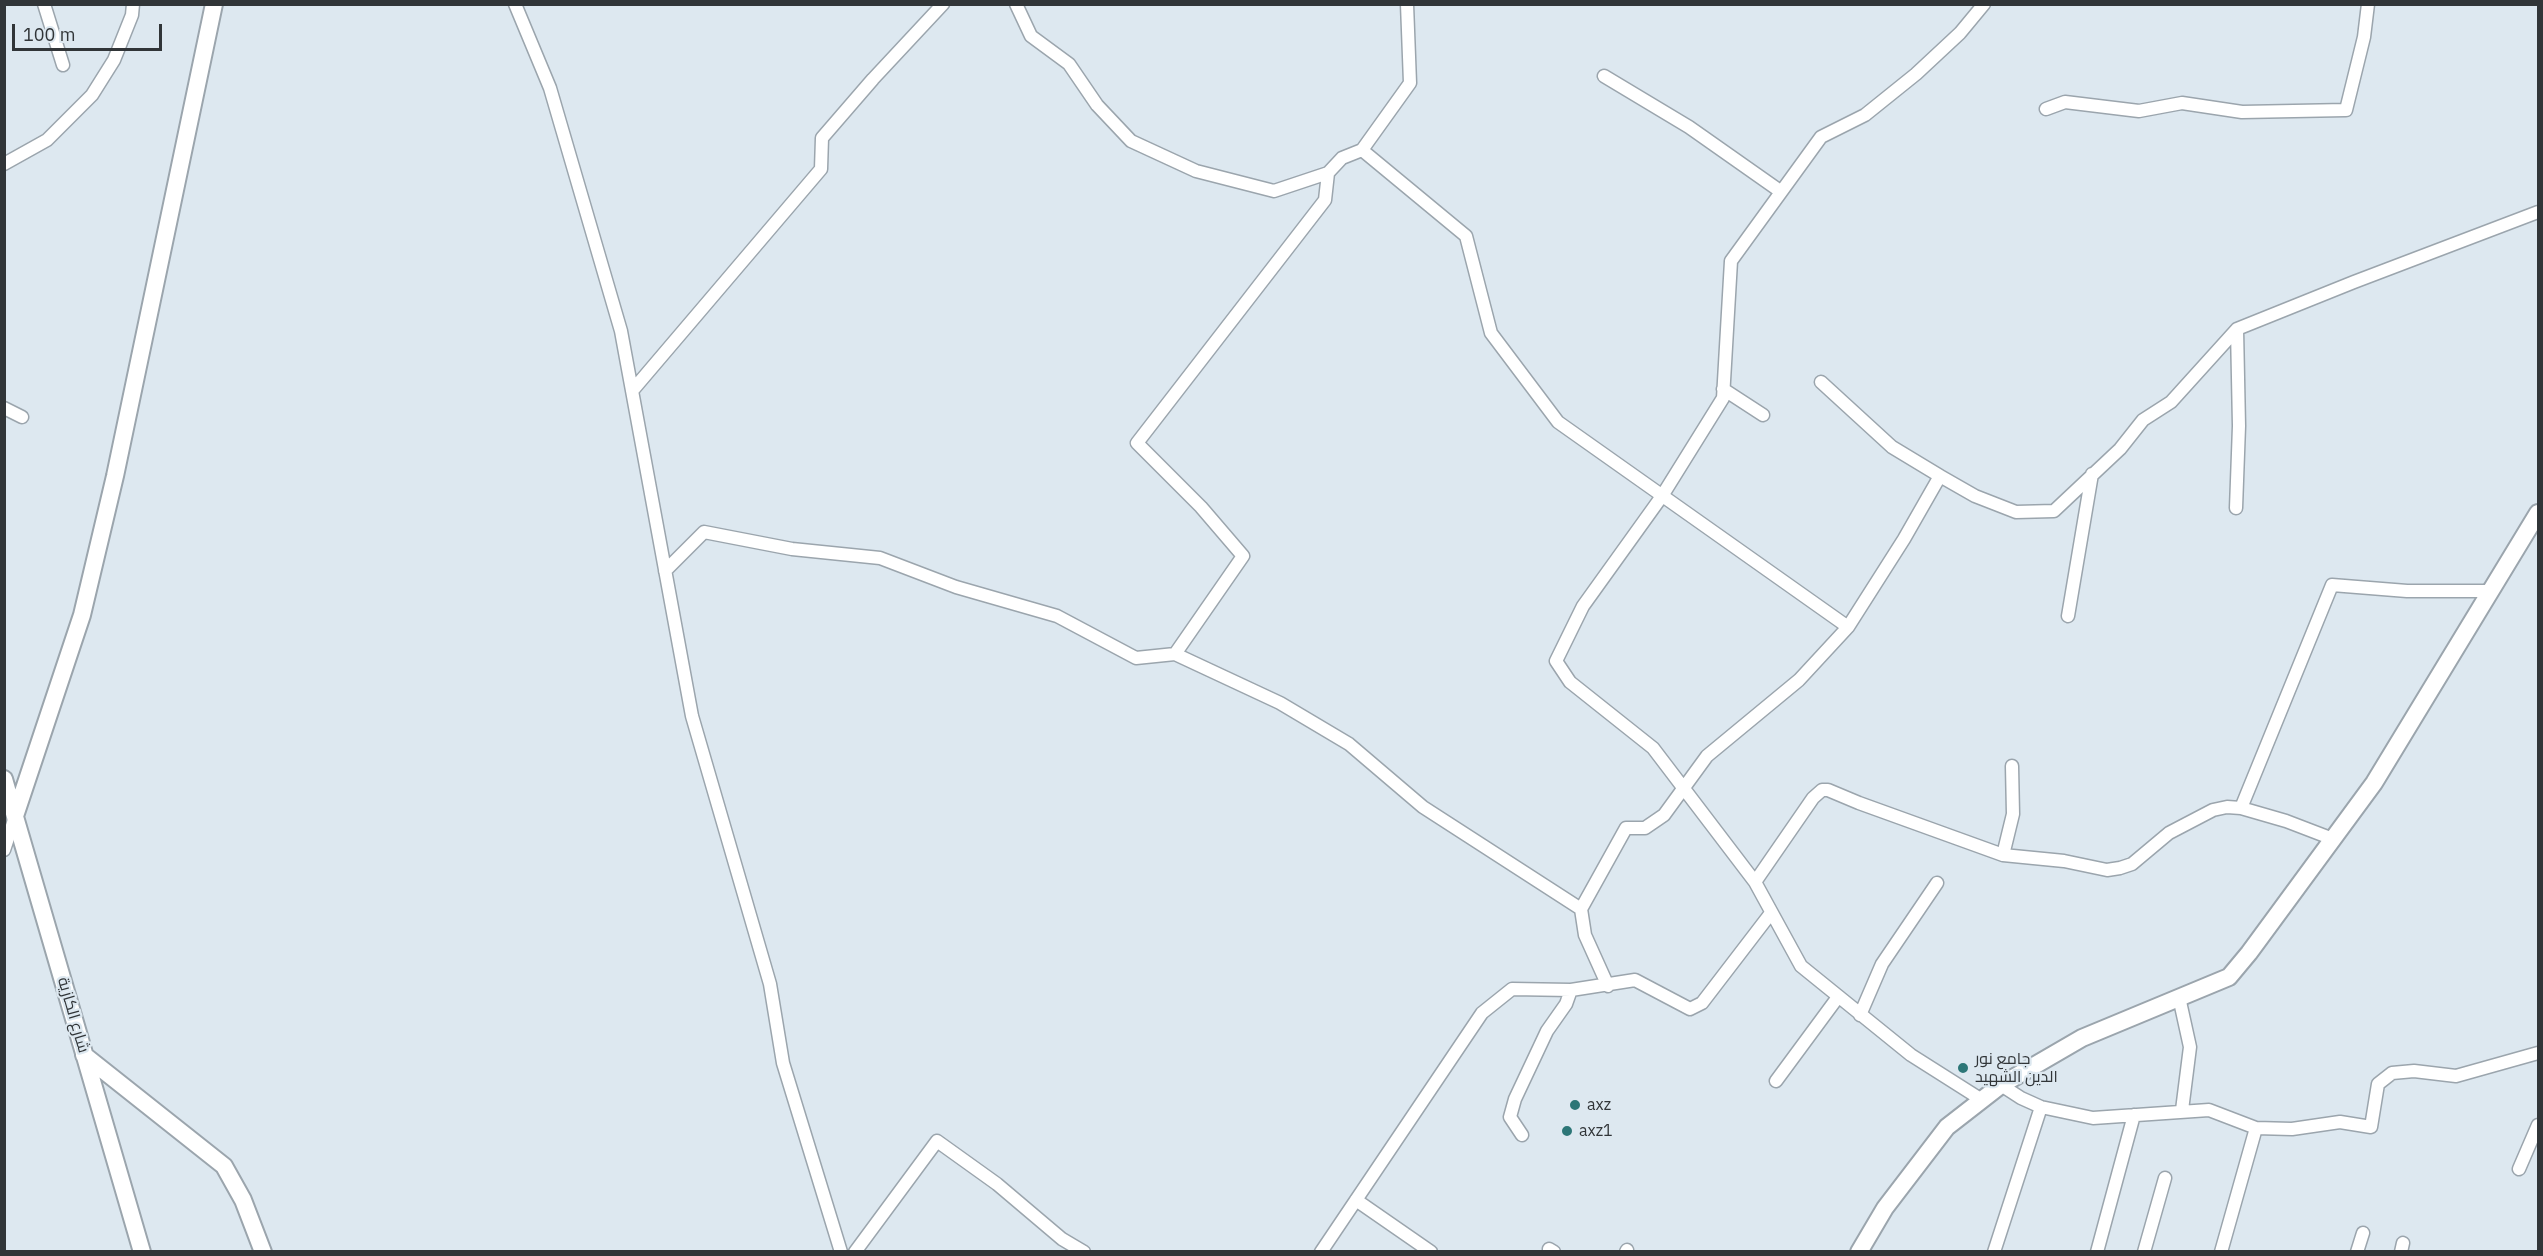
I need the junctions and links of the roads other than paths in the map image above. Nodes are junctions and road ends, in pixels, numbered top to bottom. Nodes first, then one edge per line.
1 (44, 4) edge
2 (132, 4) edge
3 (214, 4) edge
4 (515, 4) edge
5 (944, 4) edge
6 (1016, 4) edge
7 (1407, 4) edge
8 (1984, 4) edge
9 (2368, 4) edge
10 (63, 65) dead end
11 (1604, 76) dead end
12 (2046, 109) dead end
13 (1362, 150) junction
14 (4, 164) edge
15 (1328, 173) junction
16 (1780, 191) junction
17 (2538, 212) edge
18 (2237, 329) junction
19 (1821, 382) dead end
20 (1724, 389) junction
21 (632, 391) junction
22 (4, 408) edge
23 (1763, 415) dead end
24 (22, 417) dead end
25 (2092, 474) junction
26 (1940, 476) junction
27 (1662, 496) junction
28 (2236, 508) dead end
29 (2538, 513) edge
30 (665, 571) junction
31 (2491, 591) junction
32 (2068, 616) dead end
33 (1848, 627) junction
34 (1175, 654) junction
35 (2012, 766) dead end
36 (4, 779) edge
37 (1683, 789) junction
38 (2241, 808) junction
39 (15, 816) junction
40 (2332, 839) junction
41 (4, 850) edge
42 (2003, 855) junction
43 (1755, 882) junction
44 (1937, 883) dead end
45 (1581, 909) junction
46 (1771, 913) junction
47 (1608, 986) junction
48 (1571, 990) junction
49 (1838, 997) junction
50 (2179, 997) junction
51 (1860, 1015) junction
52 (2538, 1053) edge
53 (84, 1055) junction
54 (1776, 1081) dead end
55 (2001, 1085) junction
56 (1982, 1100) junction
57 (2041, 1107) junction
58 (2182, 1110) junction
59 (2134, 1115) junction
60 (2538, 1125) edge
61 (2256, 1128) junction
62 (1522, 1135) dead end
63 (2518, 1169) dead end
64 (2165, 1178) dead end
65 (1356, 1200) junction
66 (2363, 1233) dead end
67 (142, 1251) edge
68 (263, 1251) edge
69 (841, 1251) edge
70 (855, 1251) edge
71 (1084, 1251) edge
72 (1321, 1251) edge
73 (1431, 1251) edge
74 (1859, 1251) edge
75 (1994, 1251) edge
76 (2097, 1251) edge
77 (2144, 1251) edge
78 (2222, 1251) edge
79 (2357, 1251) edge

1 - 10 street
2 - 14 street
3 - 39 street
4 - 21 street
5 - 21 street
6 - 15 street
7 - 13 street
8 - 16 street
9 - 12 street
11 - 16 street
13 - 15 street
13 - 27 street
15 - 34 street
16 - 20 street
17 - 18 street
18 - 25 street
18 - 28 street
19 - 26 street
20 - 23 street
20 - 27 street
21 - 30 street
22 - 24 street
25 - 26 street
25 - 32 street
26 - 33 street
27 - 33 street
27 - 37 street
29 - 31 street
30 - 34 street
30 - 69 street
31 - 38 street
31 - 40 street
33 - 37 street
34 - 45 street
35 - 42 street
36 - 39 street, شارع الكازية
37 - 43 street
37 - 45 street
38 - 40 street
38 - 42 street
39 - 41 street
39 - 53 street, شارع الكازية
40 - 50 street
42 - 43 street
43 - 46 street
44 - 51 street
45 - 47 street
46 - 47 street
46 - 49 street
47 - 48 street
48 - 62 street
48 - 65 street
49 - 51 street
49 - 54 street
50 - 55 street
50 - 58 street
51 - 56 street
52 - 61 street
53 - 67 street, شارع الكازية
53 - 68 street
55 - 56 street
55 - 57 street
56 - 74 street
57 - 59 street
57 - 75 street
58 - 59 street
58 - 61 street
59 - 76 street
60 - 63 street
61 - 78 street
64 - 77 street
65 - 72 street
65 - 73 street
66 - 79 street
70 - 71 street

